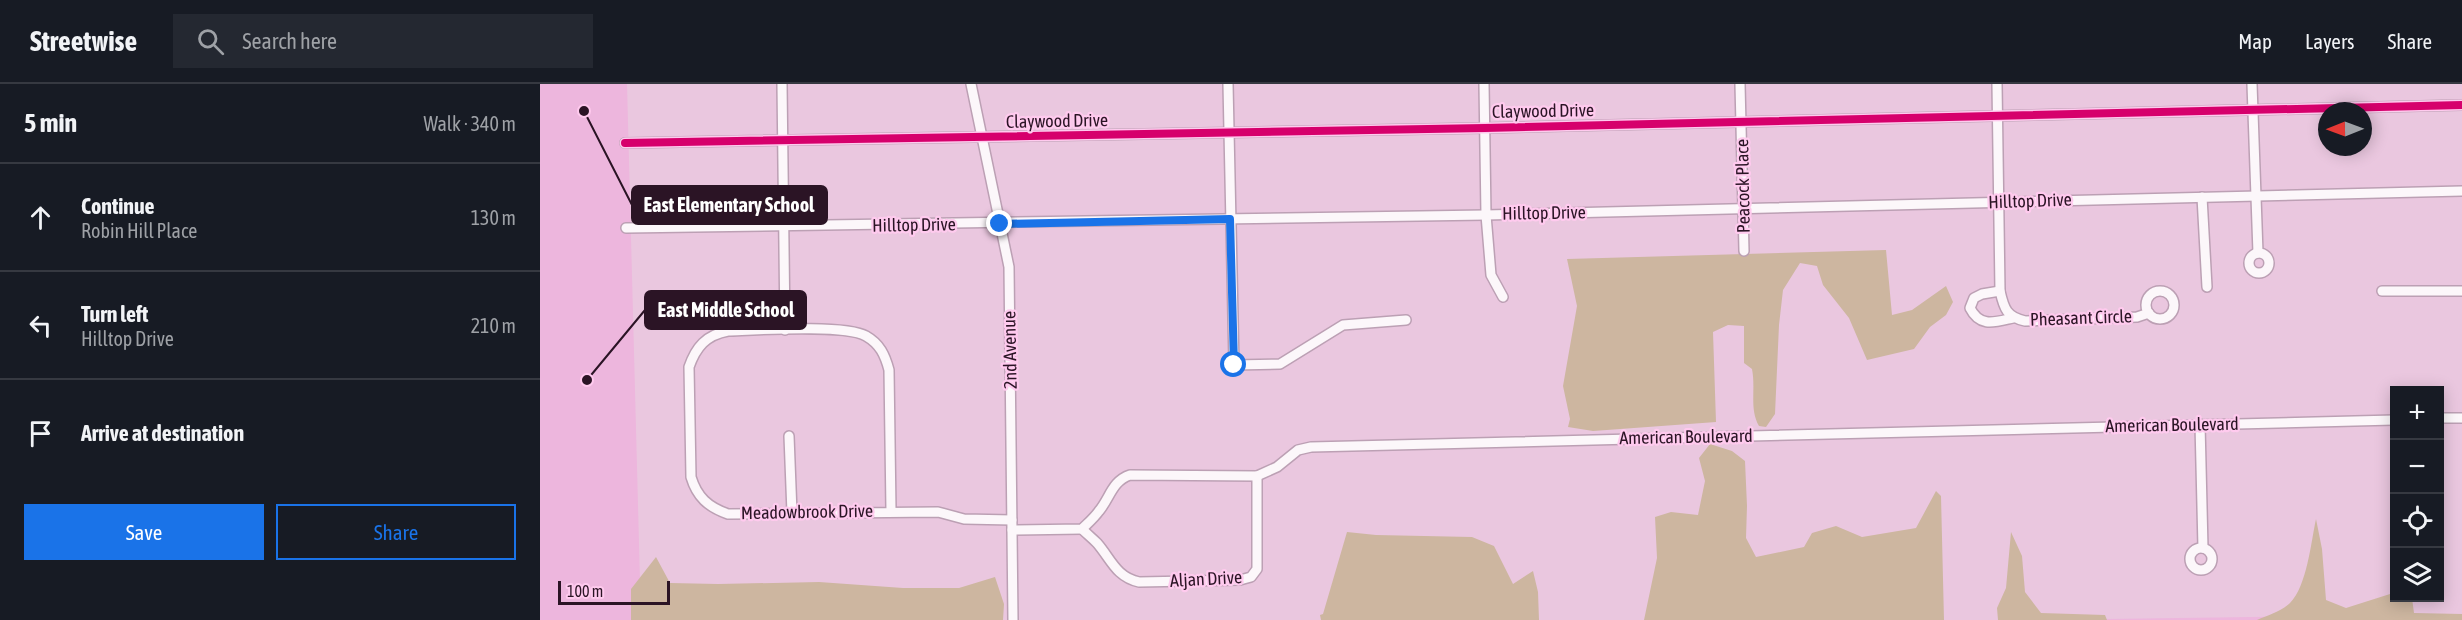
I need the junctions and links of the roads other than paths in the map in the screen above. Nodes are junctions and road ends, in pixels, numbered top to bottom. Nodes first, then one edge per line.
1 (782, 84) edge
2 (971, 84) edge
3 (1228, 84) edge
4 (1484, 84) edge
5 (1740, 84) edge
6 (1997, 84) edge
7 (2252, 84) edge
8 (2462, 105) edge
9 (2253, 109) junction
10 (1998, 115) junction
11 (1741, 122) junction
12 (1485, 128) junction
13 (1228, 133) junction
14 (982, 137) junction
15 (783, 141) junction
16 (625, 143) dead end
17 (2462, 190) edge
18 (2254, 196) junction
19 (2202, 197) junction
20 (2000, 202) junction
21 (1744, 208) junction
22 (1486, 214) junction
23 (1230, 219) junction
24 (1000, 224) junction
25 (784, 226) junction
26 (626, 228) dead end
27 (1744, 251) dead end
28 (2258, 254) dead end
29 (2207, 287) dead end
30 (2000, 291) junction
31 (2382, 291) dead end
32 (2462, 291) edge
33 (1503, 297) dead end
34 (2462, 298) edge
35 (2149, 313) dead end
36 (2013, 318) junction
37 (1406, 320) dead end
38 (785, 330) junction
39 (2444, 418) edge
40 (2462, 418) edge
41 (2390, 420) edge
42 (2200, 424) junction
43 (789, 436) dead end
44 (1257, 476) junction
45 (891, 511) junction
46 (792, 513) junction
47 (1012, 520) junction
48 (1082, 529) junction
49 (1012, 530) junction
50 (2203, 548) dead end
51 (1013, 620) edge

1 - 15 street
2 - 14 street, 2nd Avenue
3 - 13 street
4 - 12 street
5 - 11 street, Peacock Place
6 - 10 street
7 - 9 street
8 - 9 street, Claywood Drive
9 - 10 street, Claywood Drive
9 - 18 street
10 - 11 street, Claywood Drive
10 - 20 street
11 - 12 street, Claywood Drive
11 - 21 street, Peacock Place
12 - 13 street, Claywood Drive
12 - 22 street
13 - 14 street, Claywood Drive
13 - 23 street
14 - 15 street, Claywood Drive
14 - 24 street, 2nd Avenue
15 - 16 street, Claywood Drive
15 - 25 street
17 - 18 street, Hilltop Drive
18 - 19 street, Hilltop Drive
18 - 28 street
19 - 20 street, Hilltop Drive
19 - 29 street
20 - 21 street, Hilltop Drive
20 - 30 street
21 - 22 street, Hilltop Drive
21 - 27 street, Peacock Place
22 - 23 street, Hilltop Drive
22 - 33 street
23 - 24 street, Hilltop Drive
23 - 37 street
24 - 25 street, Hilltop Drive
24 - 47 street, 2nd Avenue
25 - 26 street, Hilltop Drive
25 - 38 street
30 - 36 street, Pheasant Circle
30 - 36 street, Pheasant Circle
31 - 32 street
32 - 34 street
35 - 36 street, Pheasant Circle
38 - 45 street, Meadowbrook Drive
38 - 46 street, Meadowbrook Drive
39 - 40 street
41 - 42 street, American Boulevard
42 - 44 street, American Boulevard
42 - 50 street
43 - 46 street
44 - 48 street, American Boulevard
44 - 48 street, Aljan Drive
45 - 46 street, Meadowbrook Drive
45 - 47 street, Meadowbrook Drive
47 - 49 street, 2nd Avenue
48 - 49 street
49 - 51 street, 2nd Avenue

